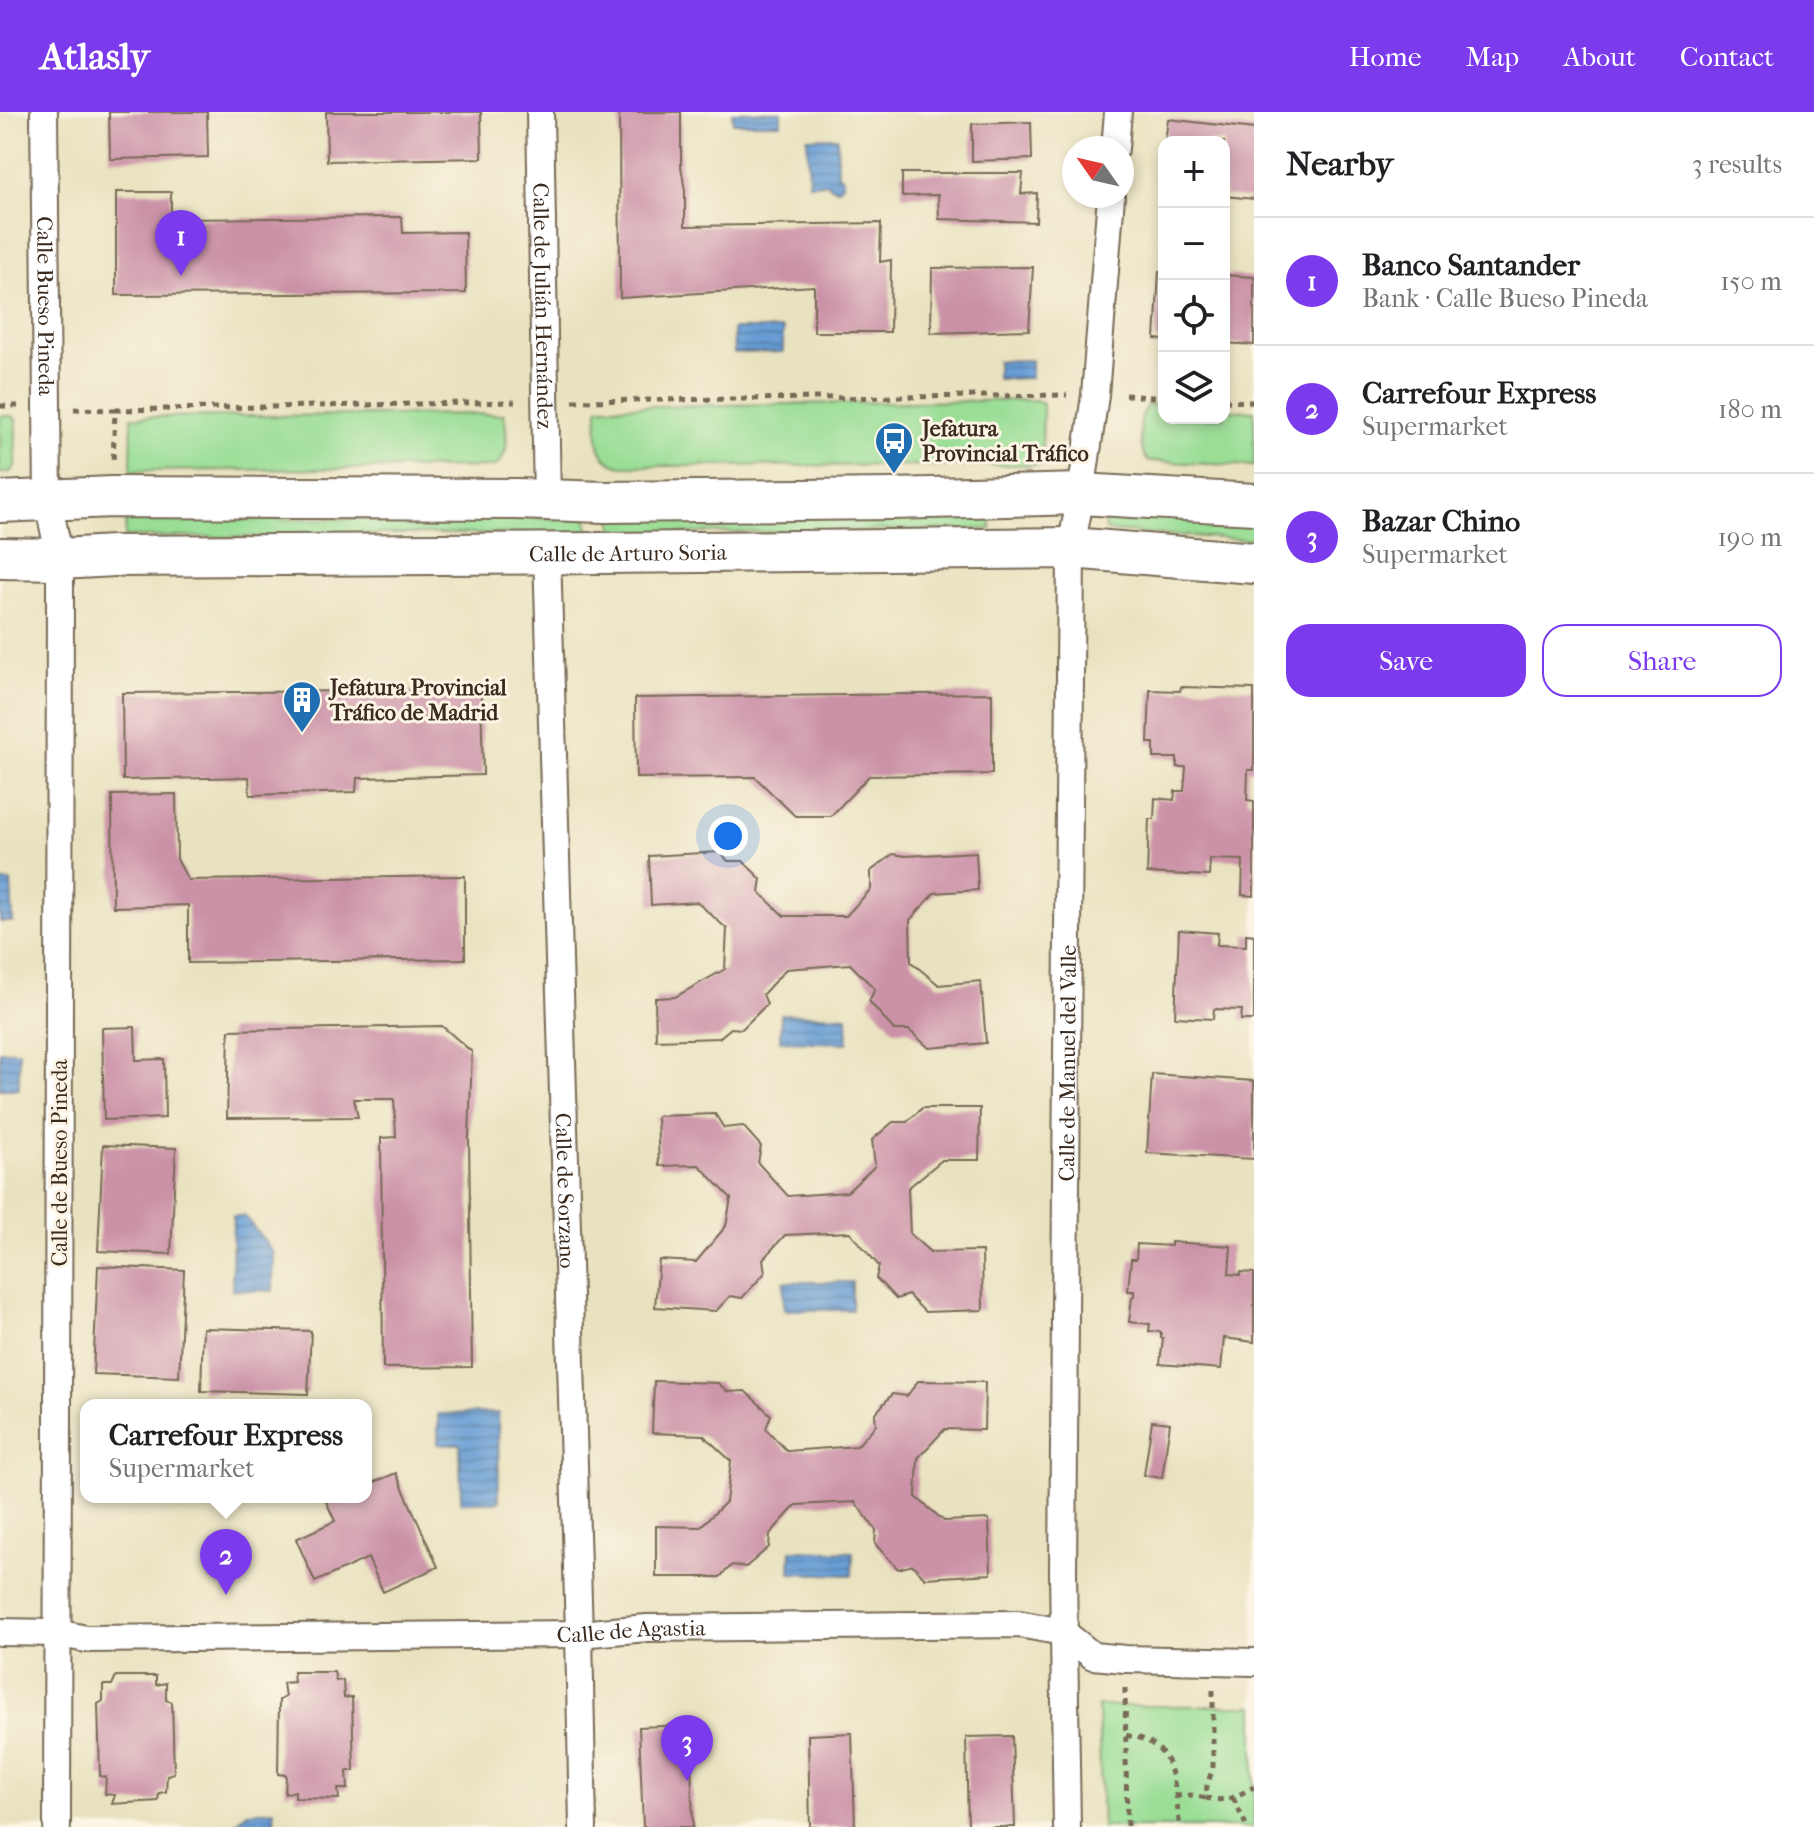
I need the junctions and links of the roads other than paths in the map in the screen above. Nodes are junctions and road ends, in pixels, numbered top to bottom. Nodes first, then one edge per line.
1 (44, 112) edge
2 (540, 112) edge
3 (1118, 112) edge
4 (1116, 136) edge
5 (1110, 208) edge
6 (1081, 494) junction
7 (547, 500) junction
8 (48, 501) junction
9 (0, 502) edge
10 (1254, 504) edge
11 (1071, 548) junction
12 (547, 553) junction
13 (0, 558) edge
14 (60, 559) junction
15 (1254, 563) edge
16 (0, 1632) edge
17 (1063, 1632) junction
18 (57, 1633) junction
19 (579, 1634) junction
20 (1254, 1662) edge
21 (57, 1827) edge
22 (583, 1827) edge
23 (1067, 1827) edge

1 - 8 street, Calle Bueso Pineda
2 - 7 street, Calle de Julián Hernández
3 - 4 street
5 - 6 street, Calle de Manuel del Valle
6 - 7 main road
6 - 10 main road
6 - 11 street, Calle de Manuel del Valle
7 - 8 main road
8 - 9 main road
8 - 14 street, Calle de Bueso Pineda
11 - 12 main road, Calle de Arturo Soria
11 - 15 main road, Calle de Arturo Soria
11 - 17 street, Calle de Manuel del Valle
12 - 14 main road, Calle de Arturo Soria
12 - 19 street, Calle de Sorzano
13 - 14 main road, Calle de Arturo Soria
14 - 18 street, Calle de Bueso Pineda
16 - 18 street, Calle de Agastia
17 - 19 street, Calle de Agastia
17 - 20 street, Calle de Agastia
17 - 23 street, Calle de Manuel del Valle
18 - 19 street, Calle de Agastia
18 - 21 street, Calle de Bueso Pineda
19 - 22 street, Calle de Sorzano

